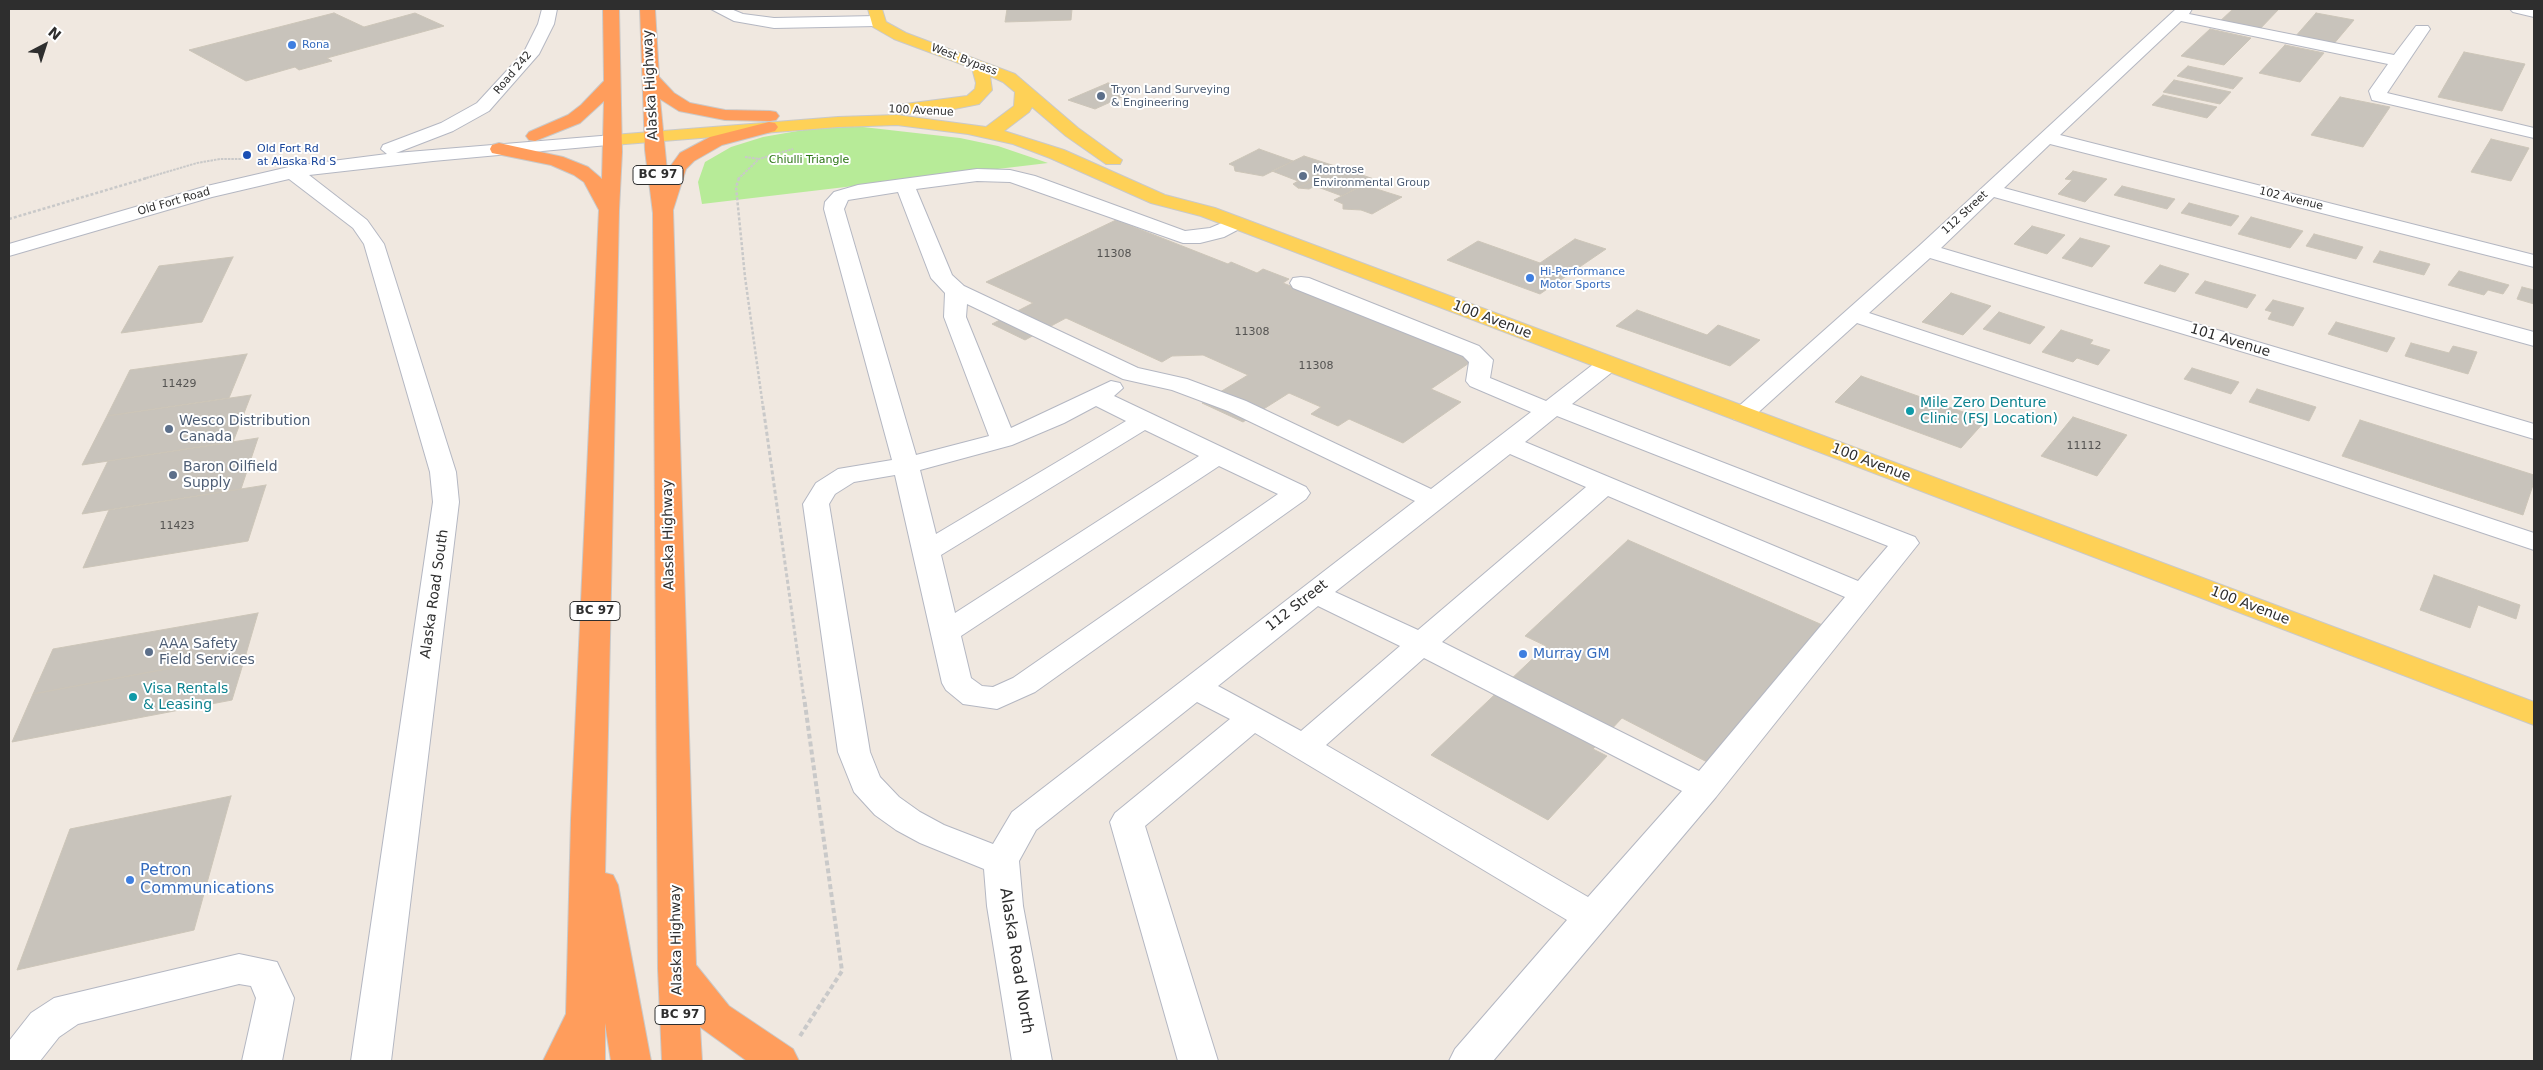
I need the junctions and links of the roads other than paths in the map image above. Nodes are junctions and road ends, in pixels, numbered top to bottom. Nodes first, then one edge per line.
1 (549, 9) edge
2 (611, 9) edge
3 (646, 9) edge
4 (719, 9) edge
5 (2518, 9) edge
6 (2181, 12) edge
7 (2534, 12) edge
8 (876, 15) edge
9 (2422, 29) dead end
10 (2398, 61) junction
11 (979, 65) junction
12 (652, 80) junction
13 (612, 82) junction
14 (1024, 91) junction
15 (483, 107) junction
16 (903, 109) junction
17 (1008, 121) junction
18 (769, 122) junction
19 (484, 126) dead end
20 (655, 132) junction
21 (990, 133) junction
22 (2534, 133) edge
23 (613, 135) junction
24 (535, 136) junction
25 (2048, 138) junction
26 (500, 140) junction
27 (385, 150) junction
28 (1114, 160) junction
29 (343, 164) junction
30 (284, 174) junction
31 (905, 185) junction
32 (1990, 190) junction
33 (608, 210) junction
34 (1208, 212) junction
35 (663, 213) junction
36 (1236, 223) junction
37 (9, 250) edge
38 (1926, 250) junction
39 (2532, 255) edge
40 (1302, 283) dead end
41 (956, 291) junction
42 (1854, 315) junction
43 (2534, 339) edge
44 (1608, 364) junction
45 (1131, 374) junction
46 (1096, 397) junction
47 (1550, 408) junction
48 (1742, 414) junction
49 (1144, 420) junction
50 (2534, 432) edge
51 (1003, 440) junction
52 (1506, 443) junction
53 (1218, 456) junction
54 (906, 466) junction
55 (1605, 484) junction
56 (1433, 500) junction
57 (2534, 542) edge
58 (926, 552) junction
59 (1313, 593) junction
60 (1864, 594) junction
61 (945, 633) junction
62 (1428, 639) junction
63 (1194, 687) junction
64 (2534, 714) edge
65 (1253, 718) junction
66 (1303, 747) junction
67 (1709, 782) junction
68 (588, 819) junction
69 (1001, 861) junction
70 (1592, 917) junction
71 (678, 969) junction
72 (587, 1012) junction
73 (20, 1061) edge
74 (262, 1061) edge
75 (371, 1061) edge
76 (563, 1061) edge
77 (585, 1061) edge
78 (631, 1061) edge
79 (682, 1061) edge
80 (779, 1061) edge
81 (1032, 1061) edge
82 (1198, 1061) edge
83 (1469, 1061) edge

1 - 15 street, Road 242
2 - 13 highway, BC 97
3 - 12 highway, Alaska Highway / BC 97
4 - 8 street
5 - 7 street
6 - 10 street
6 - 25 street, 112 Street
8 - 11 main road, West Bypass
9 - 10 street
10 - 22 street
11 - 14 main road, West Bypass
11 - 16 main road
12 - 18 highway
12 - 20 highway, Alaska Highway / BC 97
13 - 23 highway, BC 97
13 - 24 highway
14 - 17 main road
14 - 28 main road, West Bypass
15 - 19 street, Road 242
15 - 27 street, Road 242
16 - 17 main road, 100 Avenue
16 - 18 main road, 100 Avenue
17 - 21 main road
17 - 28 main road, 100 Avenue
18 - 20 main road, 100 Avenue
18 - 21 main road, 100 Avenue
18 - 35 highway
20 - 23 main road, 100 Avenue
20 - 35 highway, Alaska Highway / BC 97
21 - 34 main road, 100 Avenue
23 - 24 street, Old Fort Road
23 - 26 street, Old Fort Road
23 - 33 highway, BC 97
24 - 26 street
24 - 27 street, Old Fort Road
25 - 32 street, 112 Street
25 - 39 street, 102 Avenue
26 - 29 street, Old Fort Road
26 - 33 highway
27 - 29 street, Old Fort Road
28 - 34 main road, 100 Avenue
29 - 30 street, Old Fort Road
30 - 37 street, Old Fort Road
30 - 75 street, Alaska Road South
31 - 36 street
31 - 41 street
31 - 54 street
32 - 38 street, 112 Street
32 - 43 street
33 - 68 highway, BC 97
34 - 36 main road, 100 Avenue
35 - 71 highway, Alaska Highway / BC 97
36 - 44 main road, 100 Avenue
38 - 42 street, 112 Street
38 - 50 street, 101 Avenue
40 - 47 street
41 - 45 street
41 - 51 street
42 - 48 street, 112 Street
42 - 57 street
44 - 47 street, 112 Street
44 - 48 main road, 100 Avenue
45 - 46 street
45 - 56 street
46 - 49 street
46 - 51 street
47 - 52 street, 112 Street
47 - 60 street
48 - 64 main road, 100 Avenue
49 - 53 street
49 - 58 street
51 - 54 street
52 - 55 street
52 - 56 street, 112 Street
53 - 61 street
53 - 61 street
54 - 58 street
54 - 69 street
55 - 60 street
55 - 62 street
56 - 59 street, 112 Street
58 - 61 street
59 - 62 street
59 - 63 street, 112 Street
60 - 67 street
62 - 66 street
62 - 67 street
63 - 65 street
63 - 69 street, 112 Street
65 - 66 street
65 - 82 street
66 - 70 street
67 - 70 street
68 - 72 highway, BC 97
68 - 78 highway
69 - 81 street, Alaska Road North
70 - 83 street
71 - 79 highway, Alaska Highway / BC 97
71 - 80 highway
72 - 76 highway
72 - 77 highway, BC 97
73 - 74 street

